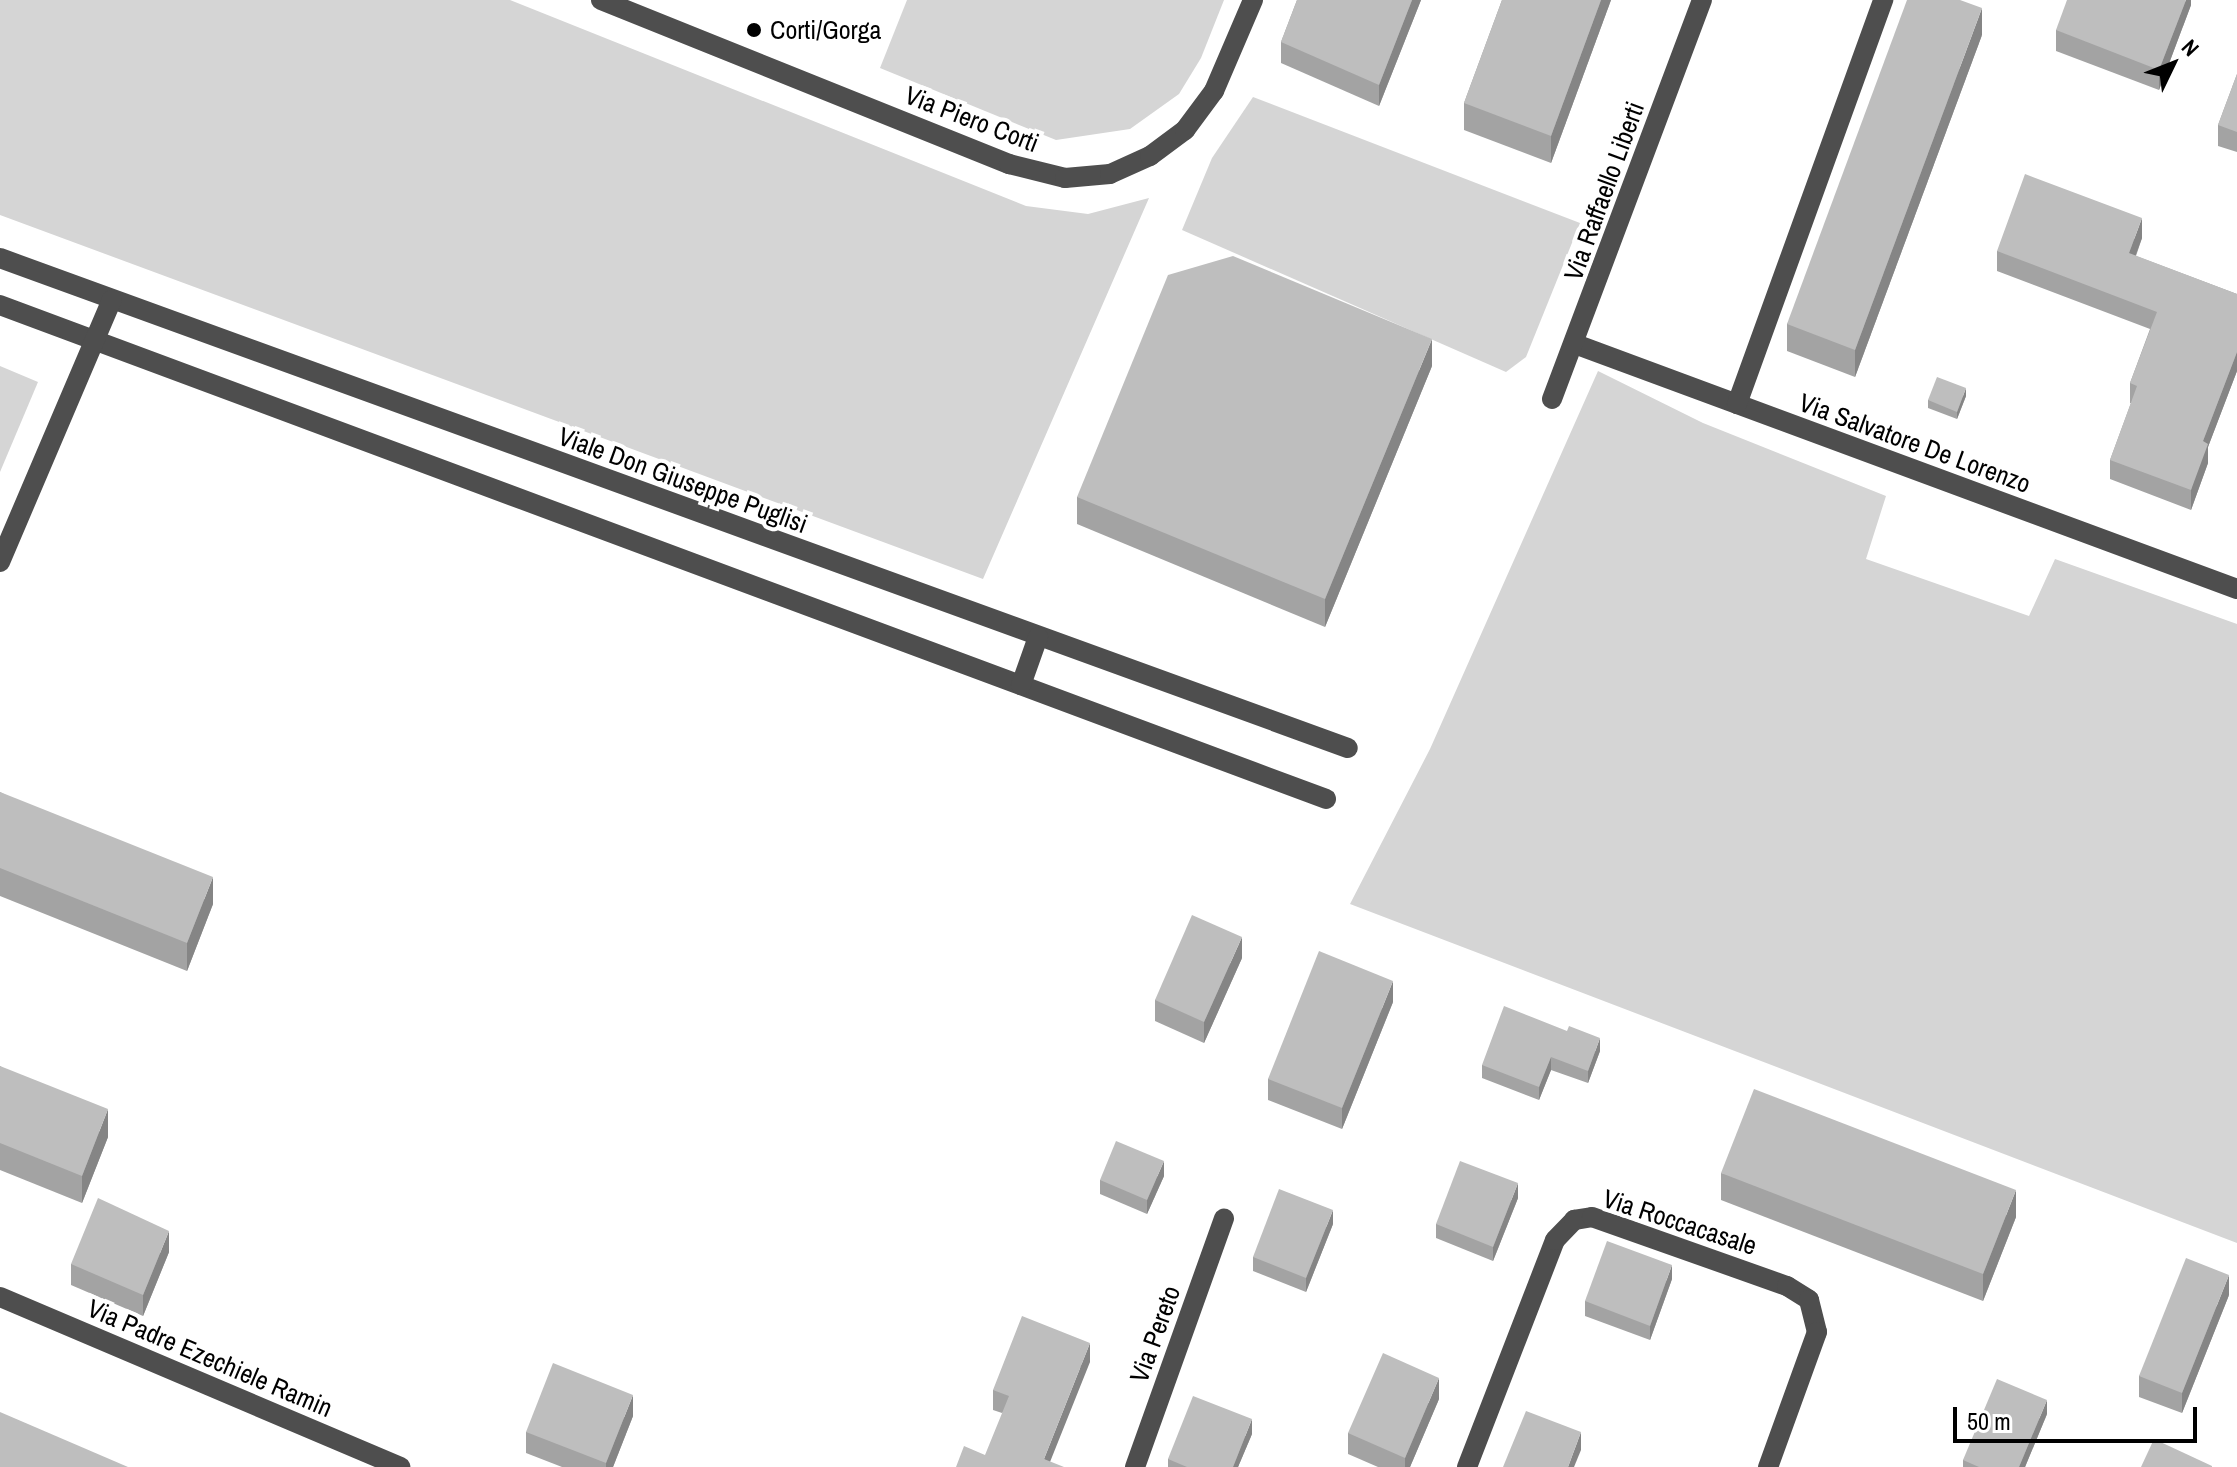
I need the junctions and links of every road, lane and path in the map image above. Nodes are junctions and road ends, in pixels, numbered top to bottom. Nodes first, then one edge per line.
1 (601, 0) edge
2 (1253, 0) edge
3 (1702, 0) edge
4 (1883, 0) edge
5 (0, 258) edge
6 (112, 300) junction
7 (0, 305) edge
8 (96, 341) junction
9 (1575, 344) junction
10 (1552, 399) dead end
11 (1737, 404) junction
12 (0, 562) edge
13 (2237, 589) edge
14 (1038, 637) junction
15 (1021, 685) junction
16 (1348, 748) dead end
17 (1326, 799) dead end
18 (1224, 1218) dead end
19 (0, 1297) edge
20 (400, 1467) edge
21 (1135, 1467) edge
22 (1467, 1467) edge
23 (1768, 1467) edge

1 - 2 street, Via Piero Corti
3 - 9 street, Via Raffaello Liberti
4 - 11 street
5 - 6 street, Viale Don Giuseppe Puglisi
6 - 8 street
6 - 14 street, Viale Don Giuseppe Puglisi
7 - 8 street
8 - 12 street
8 - 15 street
9 - 10 street, Via Raffaello Liberti
9 - 11 street, Via Salvatore De Lorenzo
11 - 13 street, Via Salvatore De Lorenzo
14 - 15 street
14 - 16 street, Viale Don Giuseppe Puglisi
15 - 17 street
18 - 21 street, Via Pereto
19 - 20 street, Via Padre Ezechiele Ramin
22 - 23 street, Via Roccacasale

